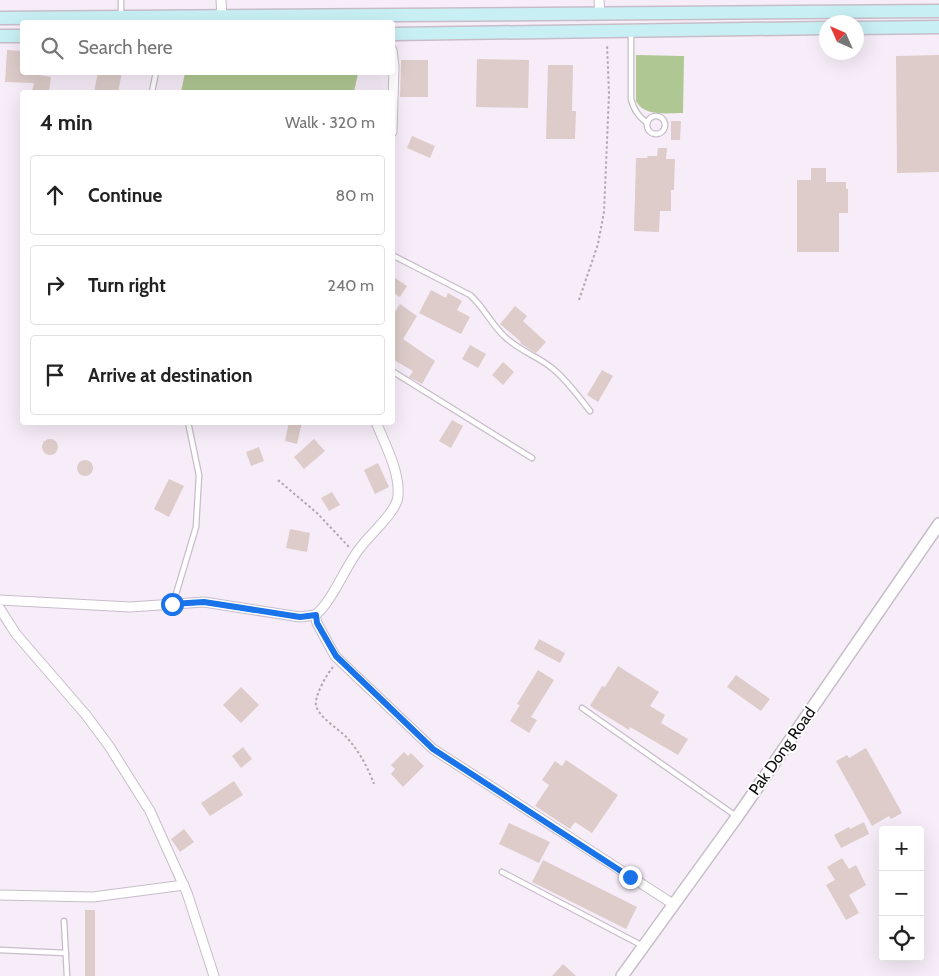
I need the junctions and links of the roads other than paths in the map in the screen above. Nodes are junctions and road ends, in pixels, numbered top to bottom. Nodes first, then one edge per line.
1 (122, 0) edge
2 (221, 0) edge
3 (599, 0) edge
4 (939, 11) edge
5 (780, 12) junction
6 (552, 14) junction
7 (600, 14) junction
8 (222, 16) junction
9 (0, 18) edge
10 (121, 18) junction
11 (939, 27) edge
12 (819, 28) edge
13 (864, 28) edge
14 (780, 29) junction
15 (631, 31) junction
16 (552, 32) junction
17 (395, 34) edge
18 (0, 36) edge
19 (20, 36) edge
20 (155, 75) edge
21 (394, 75) edge
22 (152, 90) edge
23 (393, 90) edge
24 (647, 123) dead end
25 (395, 258) edge
26 (395, 373) edge
27 (590, 411) dead end
28 (189, 425) edge
29 (377, 425) edge
30 (532, 458) dead end
31 (939, 524) edge
32 (0, 600) edge
33 (172, 604) junction
34 (0, 609) edge
35 (316, 615) junction
36 (582, 708) dead end
37 (737, 817) junction
38 (502, 872) dead end
39 (184, 885) junction
40 (0, 895) edge
41 (673, 904) junction
42 (64, 921) dead end
43 (643, 946) junction
44 (0, 950) edge
45 (66, 953) junction
46 (67, 976) edge
47 (214, 976) edge
48 (622, 976) edge

1 - 10 lane
2 - 8 street
3 - 7 street
4 - 5 main road
5 - 7 main road
5 - 14 main road
6 - 7 main road
6 - 8 main road
6 - 16 main road
8 - 10 main road
9 - 10 main road
11 - 13 main road
12 - 14 main road
14 - 15 main road
15 - 16 main road
15 - 24 lane
16 - 17 main road
18 - 19 main road
20 - 22 lane
21 - 23 street
25 - 27 lane
26 - 30 lane
28 - 33 lane
29 - 35 street
31 - 37 street, Pak Dong Road
32 - 33 street
33 - 35 street
34 - 39 street
35 - 41 street
36 - 37 lane
37 - 41 street, Pak Dong Road
38 - 43 lane
39 - 40 street
39 - 47 street
41 - 43 street, Pak Dong Road
42 - 45 lane
43 - 48 street, Pak Dong Road
44 - 45 lane
45 - 46 lane

